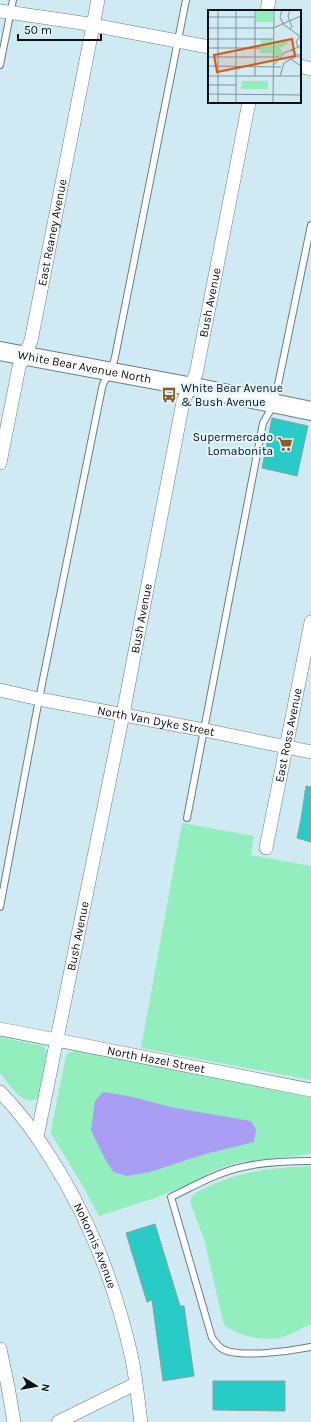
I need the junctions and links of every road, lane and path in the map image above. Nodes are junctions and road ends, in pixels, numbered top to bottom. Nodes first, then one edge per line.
1 (98, 0) edge
2 (186, 0) edge
3 (269, 0) edge
4 (8, 8) edge
5 (267, 10) edge
6 (93, 25) junction
7 (178, 41) junction
8 (208, 47) edge
9 (0, 65) edge
10 (301, 66) edge
11 (311, 69) edge
12 (249, 103) edge
13 (311, 225) edge
14 (0, 351) edge
15 (25, 355) junction
16 (111, 371) junction
17 (190, 386) junction
18 (274, 404) junction
19 (311, 411) edge
20 (0, 463) edge
21 (311, 622) edge
22 (0, 690) edge
23 (39, 699) junction
24 (123, 714) junction
25 (204, 730) junction
26 (287, 748) junction
27 (311, 752) edge
28 (187, 818) dead end
29 (266, 848) dead end
30 (0, 908) edge
31 (0, 1029) edge
32 (56, 1040) junction
33 (311, 1090) edge
34 (0, 1092) edge
35 (37, 1136) junction
36 (311, 1161) edge
37 (311, 1347) edge
38 (0, 1349) edge
39 (135, 1384) junction
40 (14, 1422) edge
41 (58, 1422) edge
42 (141, 1422) edge

1 - 6 street, East Reaney Avenue
2 - 7 lane
3 - 5 street
4 - 6 street
4 - 9 lane
6 - 7 street
6 - 15 street, East Reaney Avenue
7 - 8 street
7 - 16 lane
10 - 11 street
12 - 17 street, Bush Avenue
13 - 18 lane
14 - 15 main road, White Bear Avenue North
15 - 16 main road, White Bear Avenue North
15 - 20 street, East Reaney Avenue
16 - 17 main road, White Bear Avenue North
16 - 23 lane
17 - 18 main road, White Bear Avenue North
17 - 24 street, Bush Avenue
18 - 19 main road, White Bear Avenue North
18 - 25 lane
21 - 26 street, East Ross Avenue
22 - 23 street, North Van Dyke Street
23 - 24 street, North Van Dyke Street
23 - 30 lane
24 - 25 street, North Van Dyke Street
24 - 32 street, Bush Avenue
25 - 26 street, North Van Dyke Street
25 - 28 lane
26 - 27 street, North Van Dyke Street
26 - 29 street, East Ross Avenue
31 - 32 street, North Hazel Street
32 - 33 street, North Hazel Street
32 - 35 street, Bush Avenue
34 - 35 street, Nokomis Avenue
35 - 39 street, Nokomis Avenue
36 - 37 lane
38 - 40 street
39 - 41 street
39 - 42 street, Nokomis Avenue

